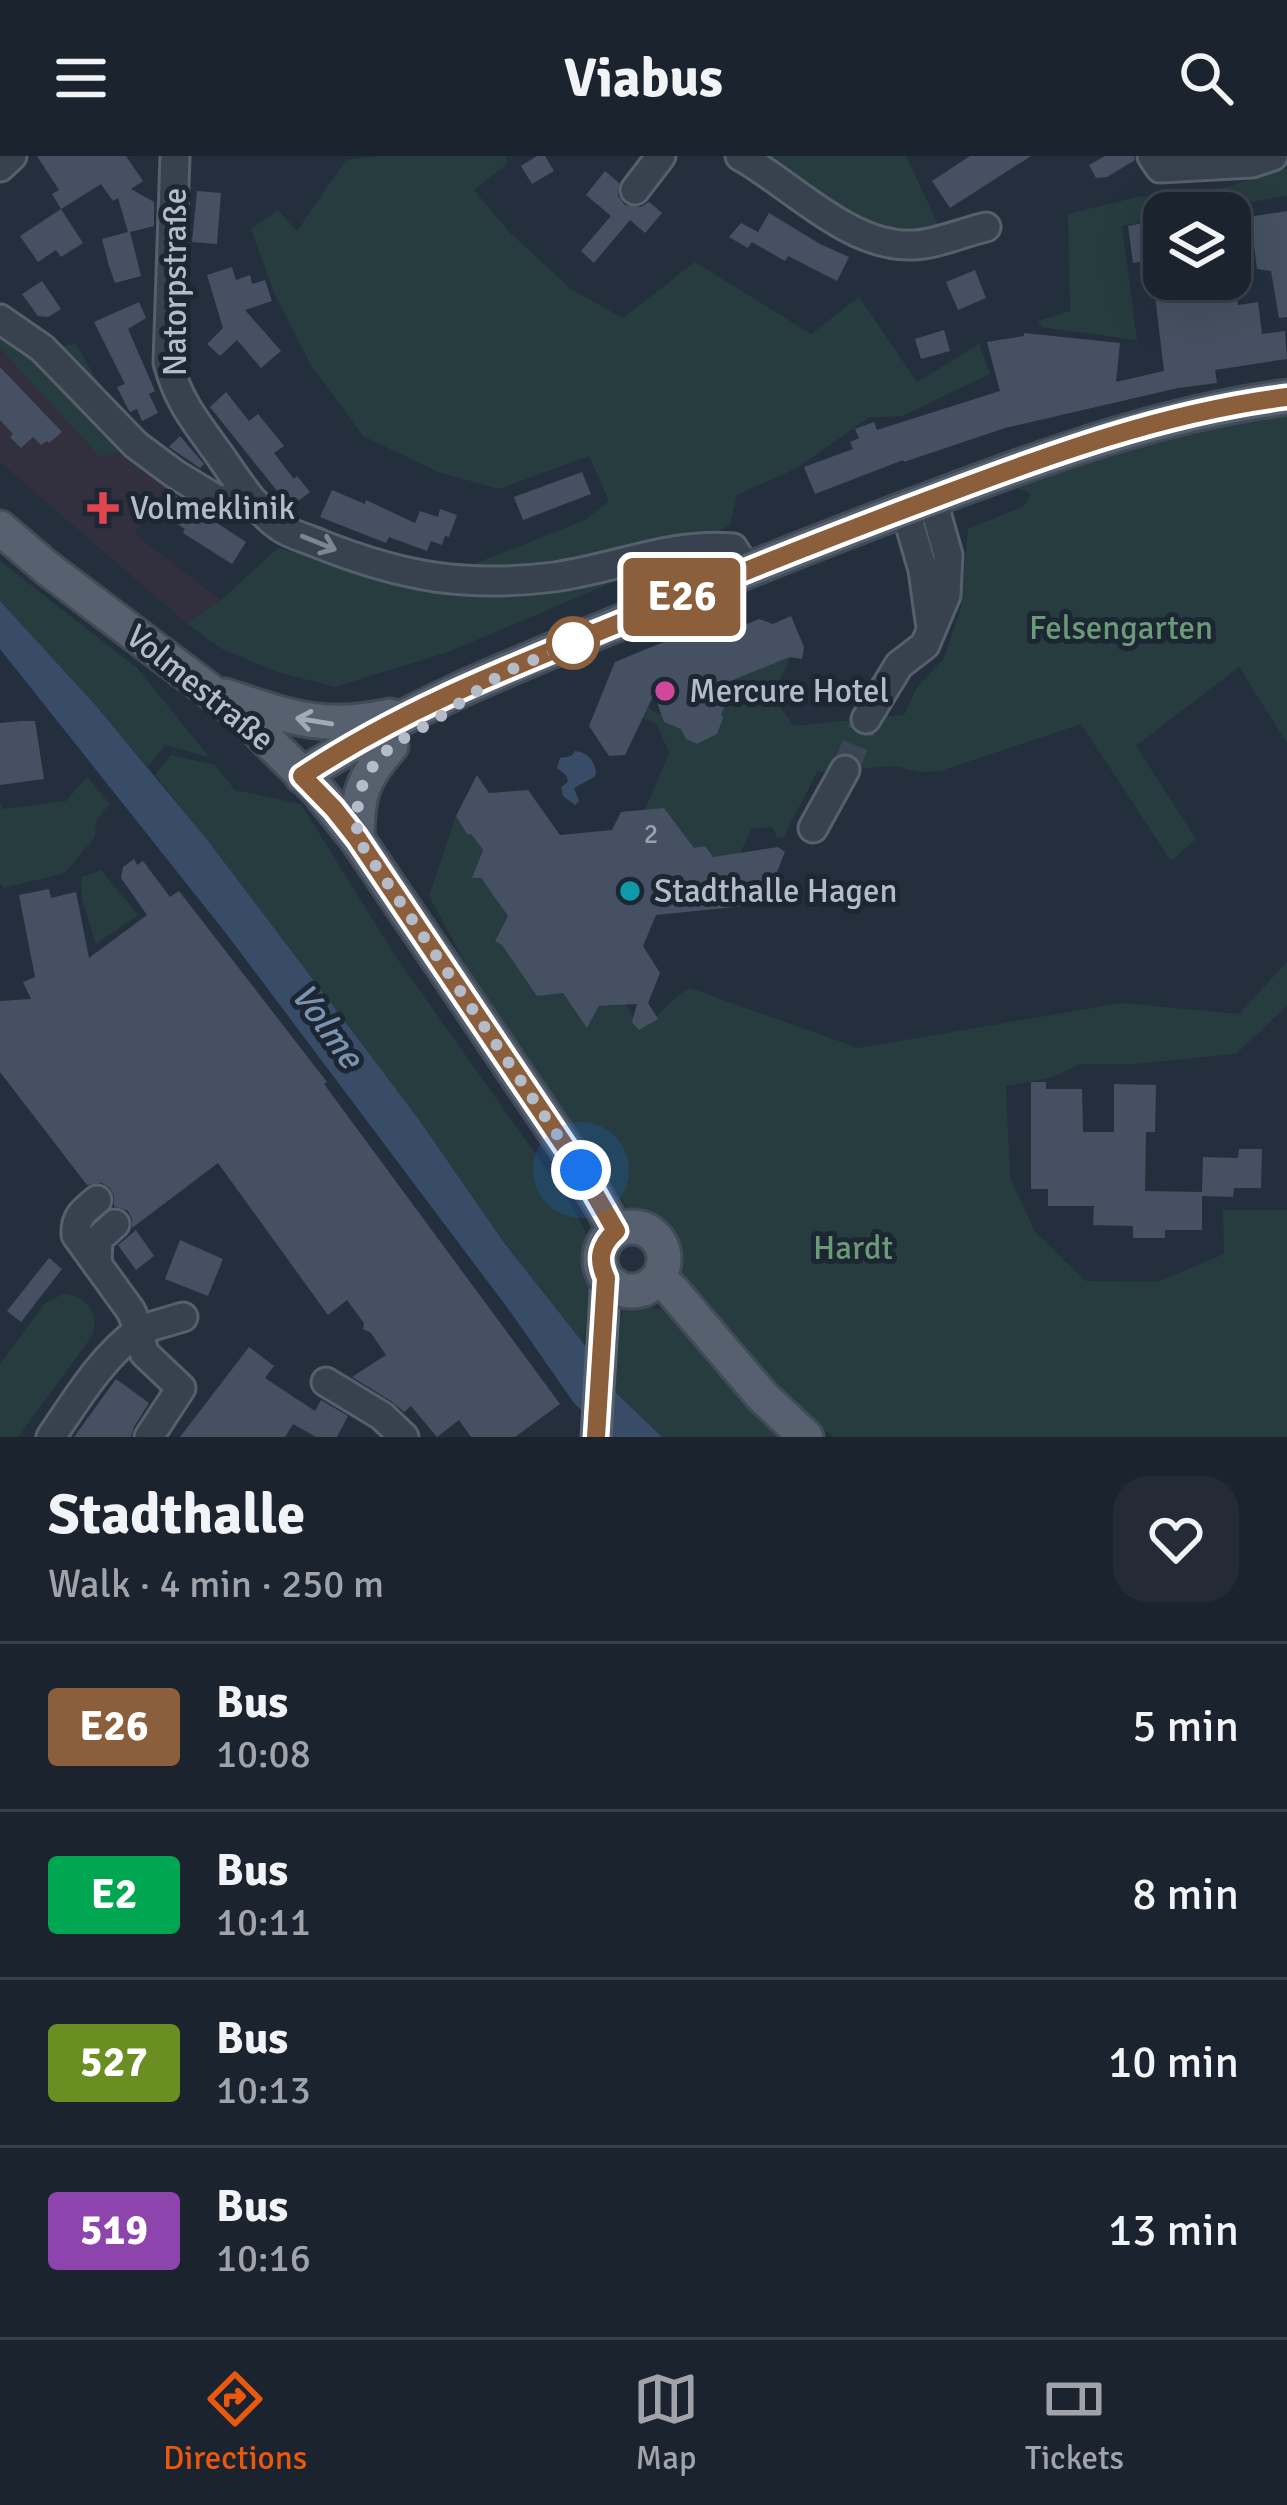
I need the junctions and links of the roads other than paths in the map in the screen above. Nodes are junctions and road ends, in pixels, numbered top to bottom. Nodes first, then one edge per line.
1 (12, 156) edge
2 (175, 156) edge
3 (661, 156) edge
4 (740, 156) edge
5 (1152, 156) edge
6 (1273, 156) edge
7 (0, 167) edge
8 (635, 190) dead end
9 (986, 227) dead end
10 (0, 319) edge
11 (1287, 397) edge
12 (256, 504) junction
13 (919, 504) junction
14 (0, 528) edge
15 (747, 570) junction
16 (503, 673) junction
17 (215, 693) junction
18 (416, 710) junction
19 (866, 719) tunnel mouth
20 (391, 746) junction
21 (844, 770) tunnel mouth
22 (309, 782) junction
23 (813, 828) dead end
24 (357, 838) junction
25 (97, 1200) dead end
26 (116, 1224) dead end
27 (616, 1231) junction
28 (97, 1264) junction
29 (658, 1279) junction
30 (610, 1293) junction
31 (183, 1316) dead end
32 (139, 1330) junction
33 (326, 1382) dead end
34 (51, 1437) edge
35 (149, 1437) edge
36 (404, 1437) edge
37 (596, 1437) edge
38 (806, 1437) edge

1 - 7 street
2 - 12 street, Natorpstraße
3 - 8 street
4 - 9 street
5 - 6 street
10 - 12 street
11 - 13 main road
12 -> 15 street, Natorpstraße
13 - 15 main road
13 - 19 street
14 - 17 main road, Volmestraße
15 - 16 main road
16 - 18 main road
16 - 20 main road
18 -> 17 main road
17 - 22 main road, Volmestraße
18 - 22 main road
20 - 22 main road
20 - 24 main road
21 - 23 street
22 - 24 main road, Volmestraße
24 - 27 main road, Volmestraße
25 - 28 street
26 - 28 street
27 - 29 main road
27 - 30 main road
28 - 32 street
29 - 30 main road
29 - 38 main road
30 - 37 street
31 - 32 street
32 - 34 street
32 - 35 street
33 - 36 street

